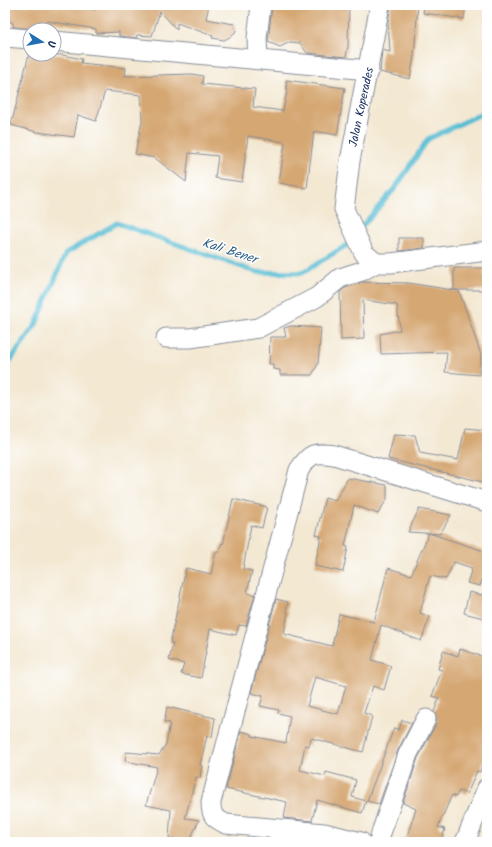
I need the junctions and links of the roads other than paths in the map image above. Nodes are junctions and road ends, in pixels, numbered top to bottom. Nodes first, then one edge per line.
1 (261, 5) edge
2 (380, 5) edge
3 (5, 37) edge
4 (22, 38) edge
5 (62, 42) edge
6 (258, 59) junction
7 (369, 70) junction
8 (487, 251) edge
9 (372, 261) junction
10 (166, 338) dead end
11 (487, 502) edge
12 (426, 719) dead end
13 (487, 788) edge
14 (380, 837) edge
15 (361, 842) edge
16 (465, 842) edge

1 - 6 street
2 - 7 street, Jalan Koperades
3 - 4 street
5 - 6 street
6 - 7 street
7 - 9 street, Jalan Koperades
8 - 9 street
9 - 10 street
11 - 15 street
12 - 14 street
13 - 16 street

